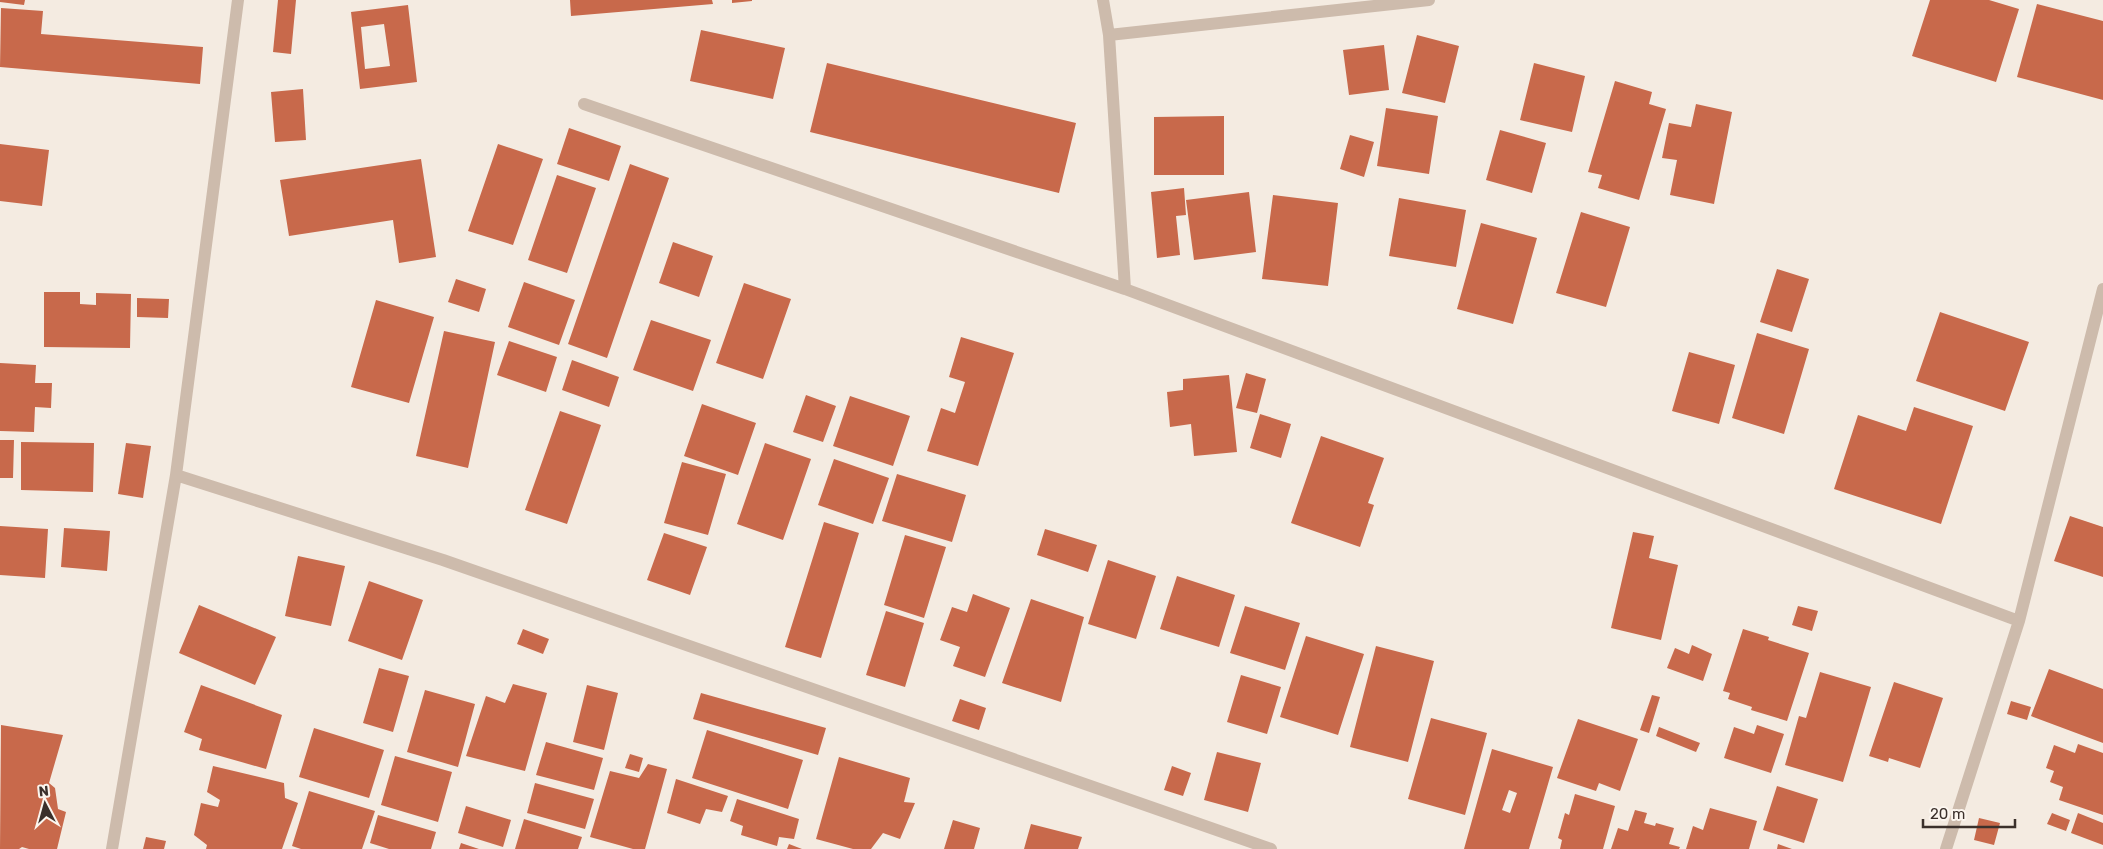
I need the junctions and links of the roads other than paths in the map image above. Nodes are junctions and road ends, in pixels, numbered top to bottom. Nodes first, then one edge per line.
1 (238, 0) edge
2 (1103, 0) edge
3 (1429, 0) edge
4 (1109, 34) junction
5 (584, 104) dead end
6 (1125, 289) junction
7 (2103, 289) edge
8 (176, 476) junction
9 (2019, 621) junction
10 (112, 849) edge
11 (1271, 849) edge
12 (1946, 849) edge

1 - 8 street
2 - 4 street
3 - 4 street
4 - 6 street
5 - 6 street
6 - 9 street
7 - 9 street
8 - 10 street
8 - 11 street
9 - 12 street

